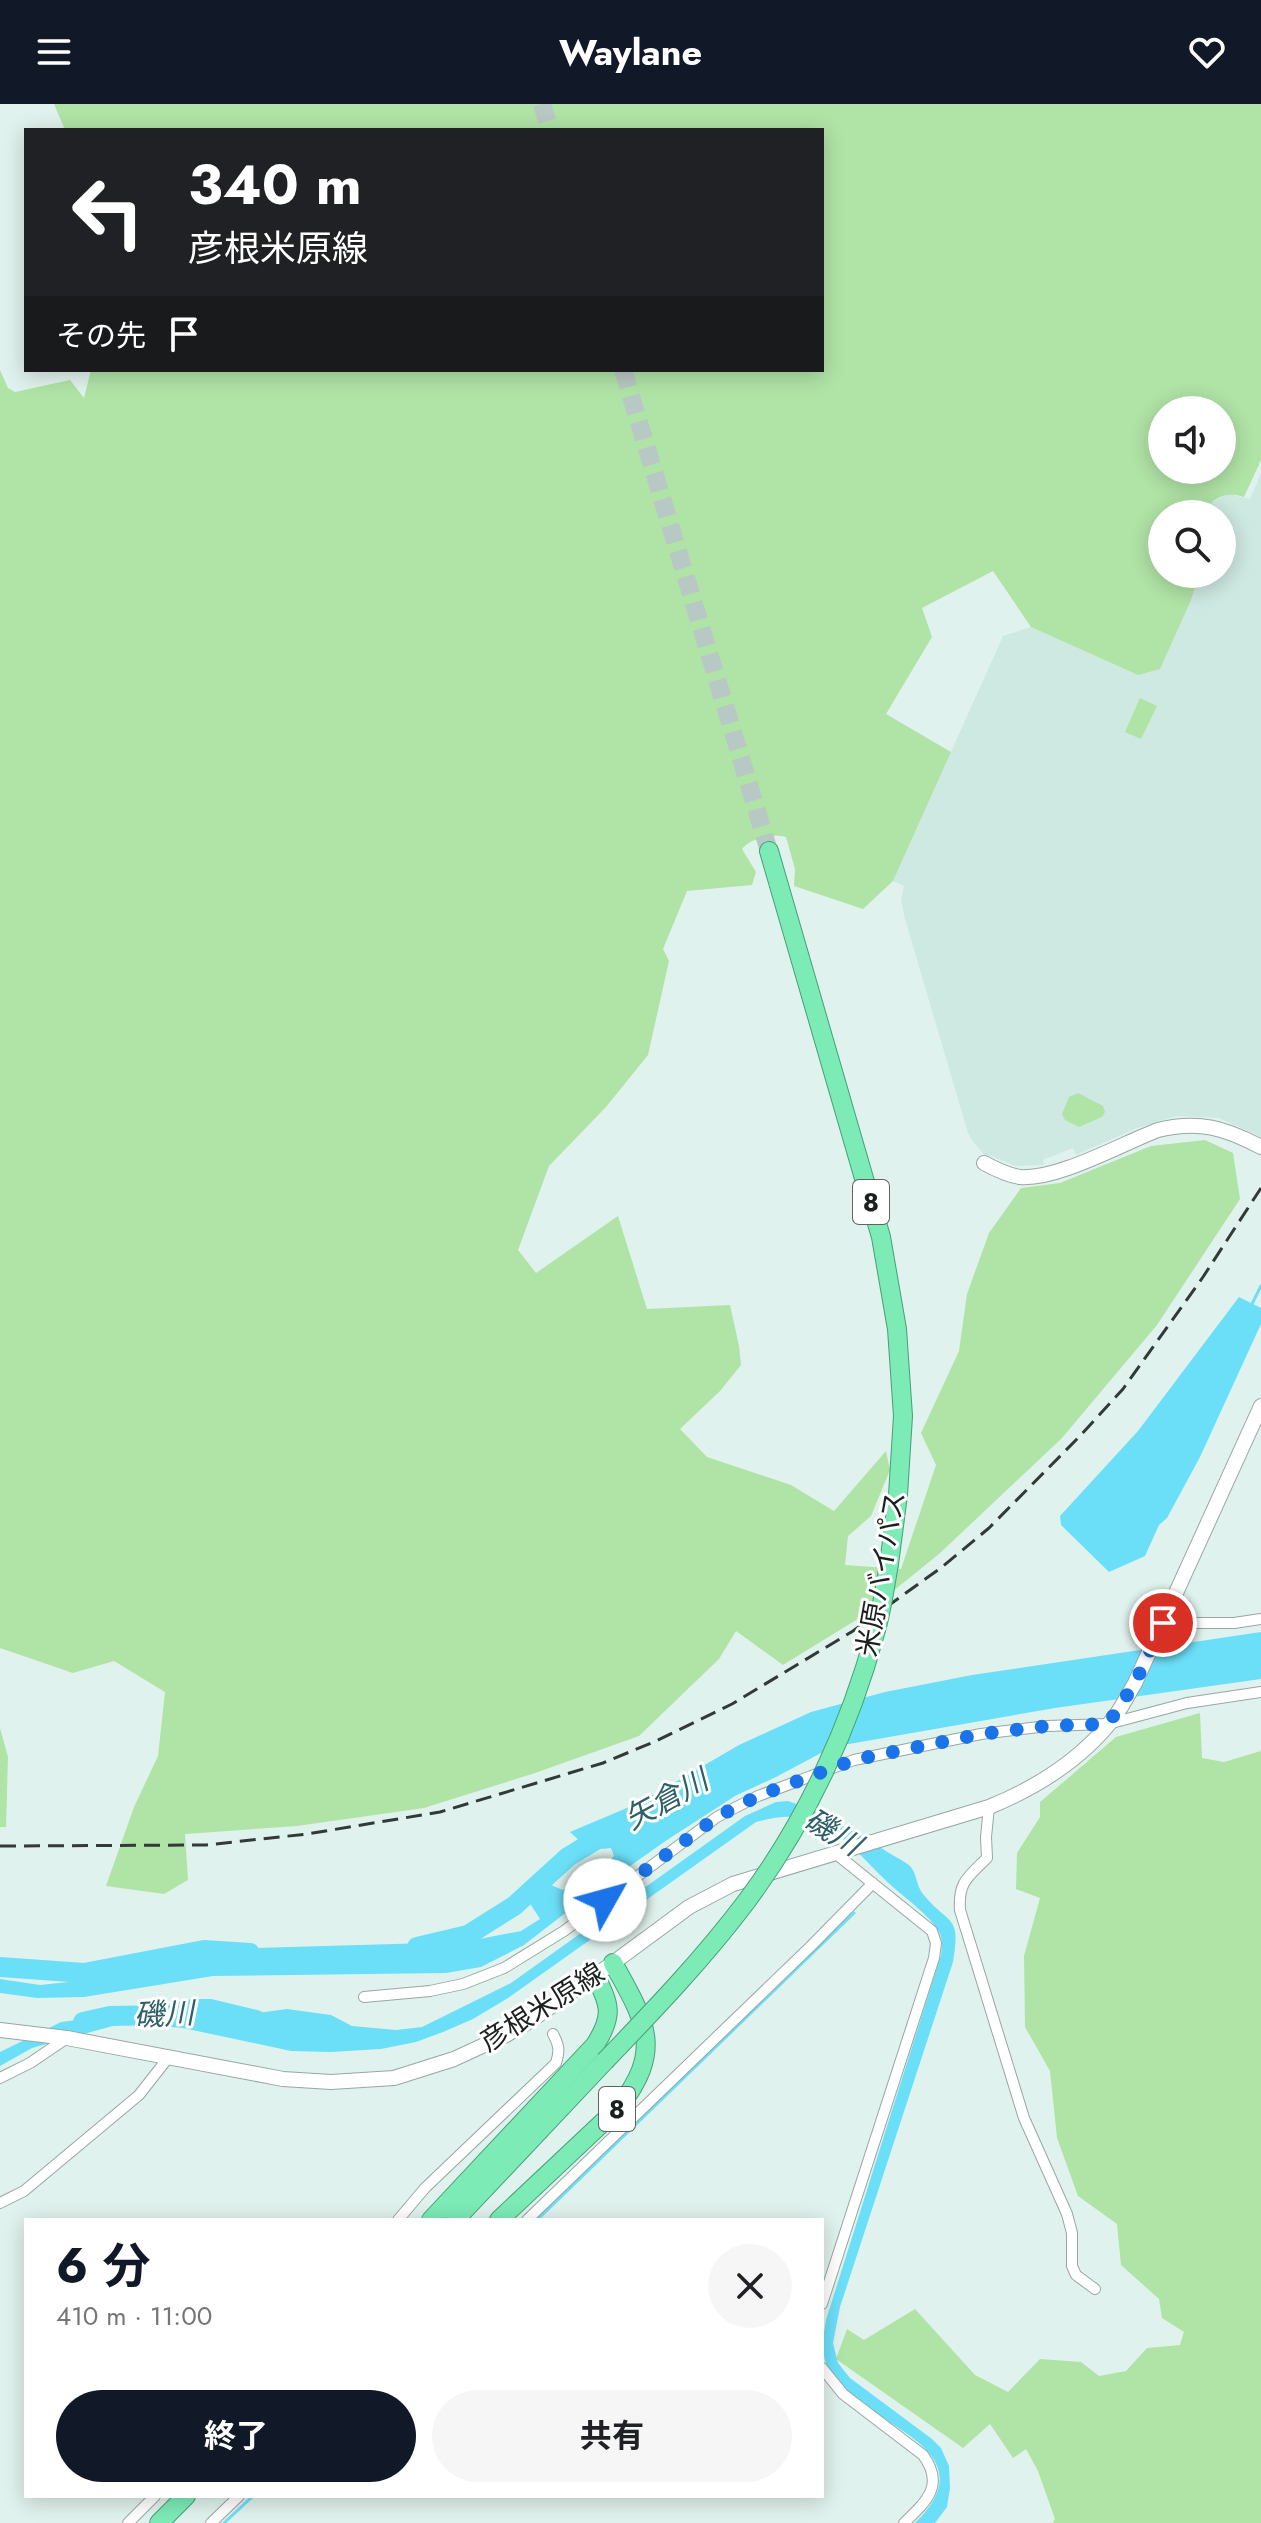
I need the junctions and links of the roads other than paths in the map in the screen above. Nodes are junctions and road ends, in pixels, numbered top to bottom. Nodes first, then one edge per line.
1 (769, 851) tunnel mouth
2 (1261, 1147) edge
3 (984, 1163) dead end
4 (1261, 1406) edge
5 (1261, 1619) edge
6 (1160, 1629) junction
7 (1261, 1692) edge
8 (1112, 1720) junction
9 (989, 1807) junction
10 (840, 1851) junction
11 (873, 1883) junction
12 (613, 1963) junction
13 (595, 1975) junction
14 (364, 1997) dead end
15 (0, 2030) edge
16 (553, 2034) dead end
17 (67, 2038) junction
18 (168, 2058) junction
19 (0, 2078) edge
20 (0, 2203) edge
21 (400, 2218) edge
22 (433, 2218) edge
23 (457, 2218) edge
24 (501, 2218) edge
25 (529, 2218) edge
26 (1095, 2289) dead end
27 (824, 2298) edge
28 (824, 2370) edge
29 (153, 2498) edge
30 (184, 2498) edge
31 (237, 2498) edge
32 (128, 2523) edge
33 (159, 2523) edge
34 (211, 2523) edge
35 (904, 2523) edge

1 - 23 highway, 米原バイパス / 8, bridge
2 - 3 main road
4 - 6 main road, 彦根米原線
5 - 6 street
6 - 8 main road, 彦根米原線
7 - 8 street
8 - 9 main road, 彦根米原線
8 - 14 street
9 - 10 main road, 彦根米原線
9 - 26 street
10 - 11 street
10 - 12 main road, 彦根米原線
11 - 25 street
11 - 27 street
12 - 13 main road, 彦根米原線
12 - 24 highway, 8
13 - 18 main road, 彦根米原線
13 - 22 highway, 8
15 - 17 main road, 彦根米原線
16 - 21 street
17 - 18 main road, 彦根米原線
17 - 19 street
18 - 20 street
28 - 35 street
29 - 32 street
30 - 33 highway
31 - 34 street

